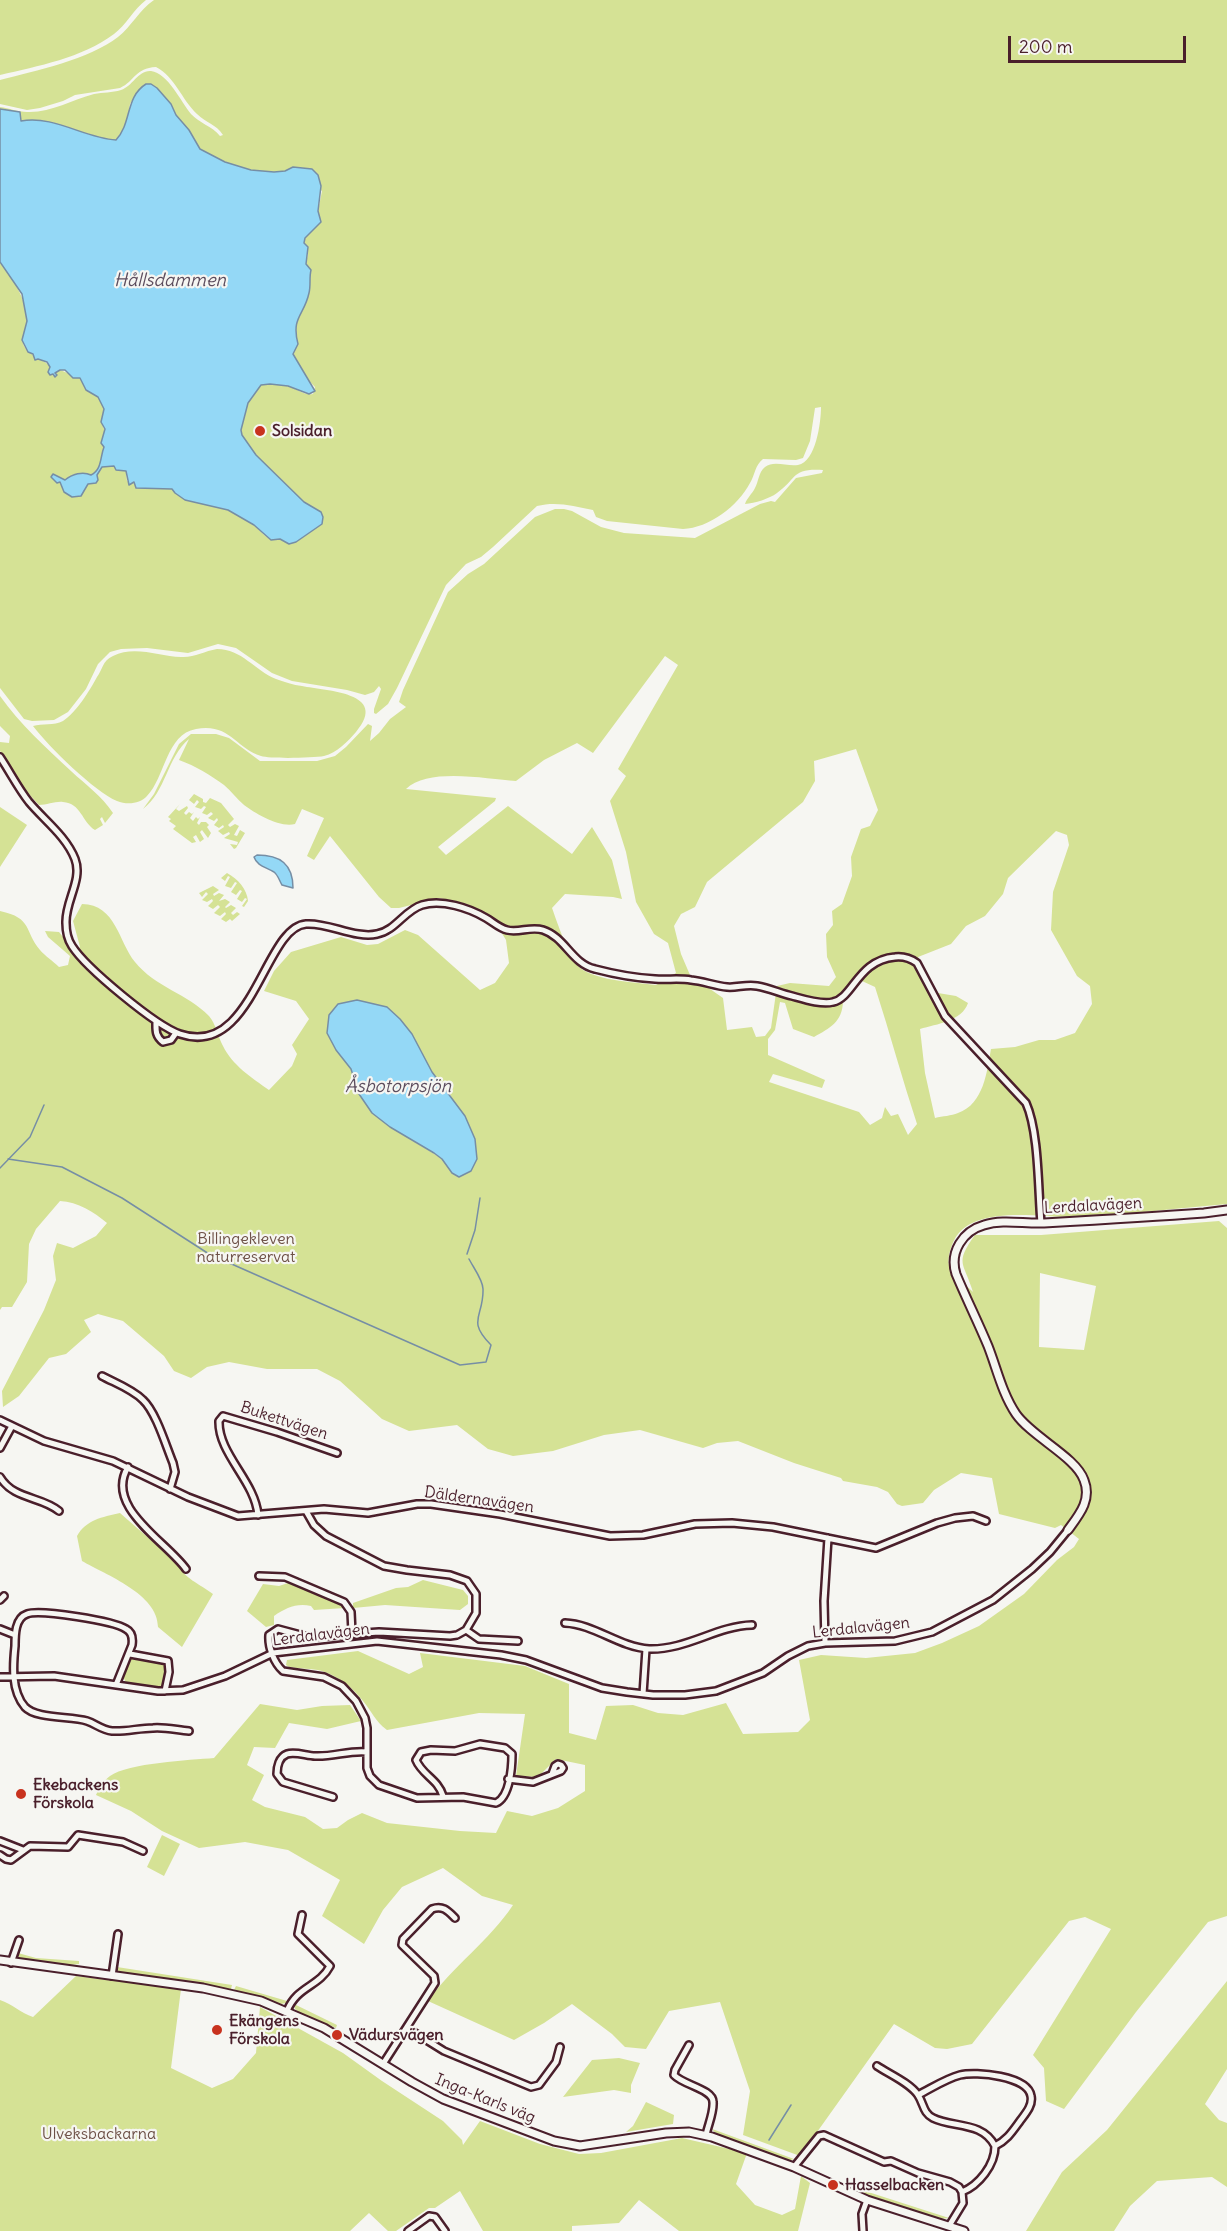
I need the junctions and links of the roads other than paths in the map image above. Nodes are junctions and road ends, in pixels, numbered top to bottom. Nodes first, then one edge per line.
1 (0, 757) edge
2 (156, 1021) junction
3 (176, 1033) junction
4 (1227, 1209) edge
5 (1041, 1223) junction
6 (102, 1376) dead end
7 (0, 1420) edge
8 (12, 1426) junction
9 (0, 1448) edge
10 (337, 1453) dead end
11 (128, 1467) junction
12 (0, 1477) edge
13 (170, 1489) junction
14 (59, 1511) dead end
15 (306, 1511) junction
16 (258, 1515) junction
17 (986, 1521) dead end
18 (1068, 1530) joint
19 (828, 1538) junction
20 (186, 1569) dead end
21 (259, 1576) dead end
22 (564, 1623) dead end
23 (753, 1625) dead end
24 (0, 1629) edge
25 (466, 1630) junction
26 (352, 1633) junction
27 (15, 1635) junction
28 (518, 1641) dead end
29 (825, 1643) junction
30 (646, 1649) junction
31 (130, 1653) junction
32 (273, 1653) junction
33 (14, 1676) junction
34 (0, 1677) edge
35 (116, 1685) junction
36 (165, 1691) junction
37 (643, 1694) junction
38 (189, 1731) dead end
39 (367, 1752) junction
40 (552, 1774) dead end
41 (508, 1779) junction
42 (443, 1796) junction
43 (333, 1797) dead end
44 (0, 1841) edge
45 (23, 1850) junction
46 (143, 1851) dead end
47 (0, 1855) edge
48 (302, 1915) dead end
49 (455, 1918) dead end
50 (118, 1934) dead end
51 (19, 1940) dead end
52 (0, 1960) edge
53 (11, 1963) junction
54 (112, 1976) junction
55 (287, 2011) junction
56 (407, 2028) junction
57 (689, 2045) dead end
58 (560, 2047) dead end
59 (383, 2064) junction
60 (877, 2066) dead end
61 (918, 2095) junction
62 (706, 2135) junction
63 (994, 2146) junction
64 (794, 2167) junction
65 (962, 2192) junction
66 (867, 2200) junction
67 (949, 2226) junction
68 (408, 2231) edge
69 (445, 2231) edge
70 (862, 2231) edge
71 (964, 2231) edge

1 - 2 street
2 - 3 street
2 - 3 street
3 - 5 street
4 - 5 street, Lerdalavägen
5 - 18 street, Lerdalavägen
6 - 13 street
7 - 8 street, Däldernavägen
8 - 9 street
8 - 11 street, Däldernavägen
10 - 16 street, Bukettvägen
11 - 13 street, Däldernavägen
11 - 20 street
12 - 14 street
13 - 16 street, Däldernavägen
15 - 16 street, Däldernavägen
15 - 19 street, Däldernavägen
15 - 25 street
17 - 19 street, Däldernavägen
18 - 29 street, Lerdalavägen
19 - 29 street
21 - 26 street
22 - 30 street
23 - 30 street
24 - 27 street
25 - 26 street
25 - 28 street
26 - 32 street
27 - 31 street
27 - 33 street
29 - 37 street, Lerdalavägen
30 - 37 street
31 - 35 street
31 - 36 street
32 - 36 street, Lerdalavägen
32 - 37 street, Lerdalavägen
32 - 39 street
33 - 34 street, Lerdalavägen
33 - 35 street, Lerdalavägen
33 - 38 street
35 - 36 street, Lerdalavägen
39 - 42 street
39 - 43 street
40 - 41 street
41 - 42 street
41 - 42 street
44 - 45 street
45 - 46 street
45 - 47 street
48 - 55 street
49 - 56 street
50 - 54 street
51 - 53 street
52 - 53 street, Inga-Karls väg
53 - 54 street, Inga-Karls väg
54 - 55 street, Inga-Karls väg
55 - 59 street, Inga-Karls väg
56 - 58 street
56 - 59 street
57 - 62 street
59 - 62 street, Inga-Karls väg
60 - 61 street
61 - 63 street
61 - 63 street
62 - 64 street, Inga-Karls väg
63 - 65 street
64 - 65 street
64 - 66 street, Inga-Karls väg
65 - 67 street
66 - 67 street, Inga-Karls väg
66 - 70 street
67 - 71 street, Inga-Karls väg
68 - 69 street

